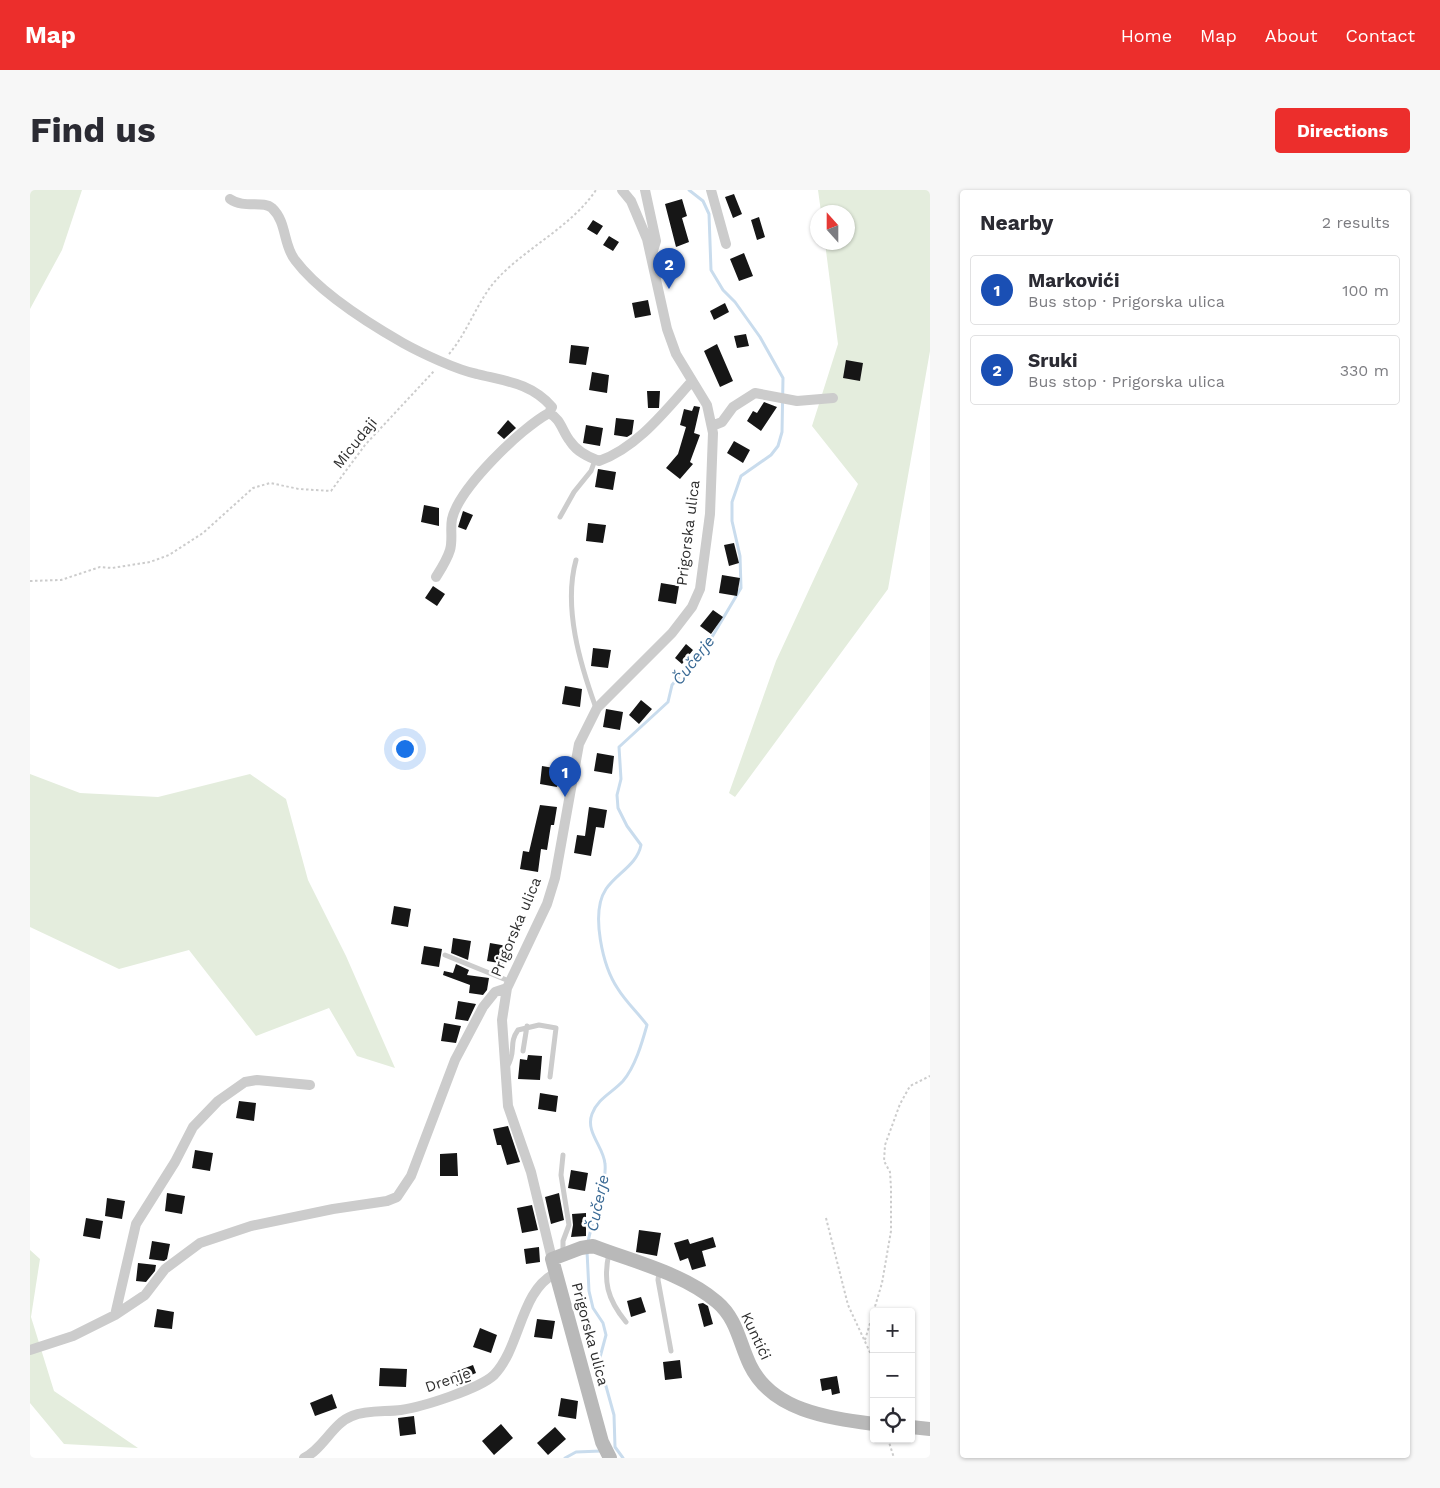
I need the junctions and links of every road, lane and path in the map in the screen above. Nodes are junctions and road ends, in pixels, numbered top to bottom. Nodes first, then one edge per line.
1 (596, 190) edge
2 (622, 190) edge
3 (645, 190) edge
4 (711, 190) edge
5 (230, 199) dead end
6 (726, 244) dead end
7 (651, 255) junction
8 (443, 361) junction
9 (692, 381) junction
10 (832, 398) dead end
11 (549, 413) junction
12 (712, 426) junction
13 (595, 460) junction
14 (560, 517) dead end
15 (576, 560) dead end
16 (436, 577) dead end
17 (30, 581) edge
18 (597, 708) junction
19 (445, 955) dead end
20 (508, 985) junction
21 (527, 1026) junction
22 (523, 1051) dead end
23 (505, 1069) junction
24 (930, 1076) edge
25 (550, 1077) dead end
26 (310, 1085) dead end
27 (562, 1155) dead end
28 (826, 1218) dead end
29 (609, 1252) junction
30 (558, 1257) junction
31 (659, 1271) junction
32 (556, 1273) junction
33 (115, 1314) junction
34 (626, 1322) dead end
35 (865, 1340) junction
36 (30, 1350) edge
37 (671, 1351) dead end
38 (871, 1353) edge
39 (870, 1424) edge
40 (915, 1427) edge
41 (930, 1428) edge
42 (889, 1443) edge
43 (304, 1458) edge
44 (610, 1458) edge
45 (894, 1458) edge

1 - 8 path, Micudaji
2 - 7 street, Prigorska ulica
3 - 7 street
4 - 6 street
5 - 8 street
7 - 9 street, Prigorska ulica
8 - 11 street
8 - 17 path, Micudaji
9 - 12 street, Prigorska ulica
9 - 13 street
10 - 12 street
11 - 13 street
11 - 16 street
12 - 18 street, Prigorska ulica
13 - 14 lane
15 - 18 lane
18 - 20 street, Prigorska ulica
19 - 20 lane
20 - 23 street, Prigorska ulica
20 - 33 street
21 - 22 lane
21 - 23 lane
21 - 25 lane
23 - 30 street, Prigorska ulica
24 - 35 path
26 - 33 street
27 - 30 lane
28 - 35 path
29 - 30 street, Kuntići
29 - 31 street, Kuntići
29 - 34 lane
30 - 32 street, Prigorska ulica
31 - 37 lane
31 - 39 street, Kuntići
32 - 43 street, Drenje
32 - 44 street, Prigorska ulica
33 - 36 street
35 - 38 path
40 - 41 street
42 - 45 path

